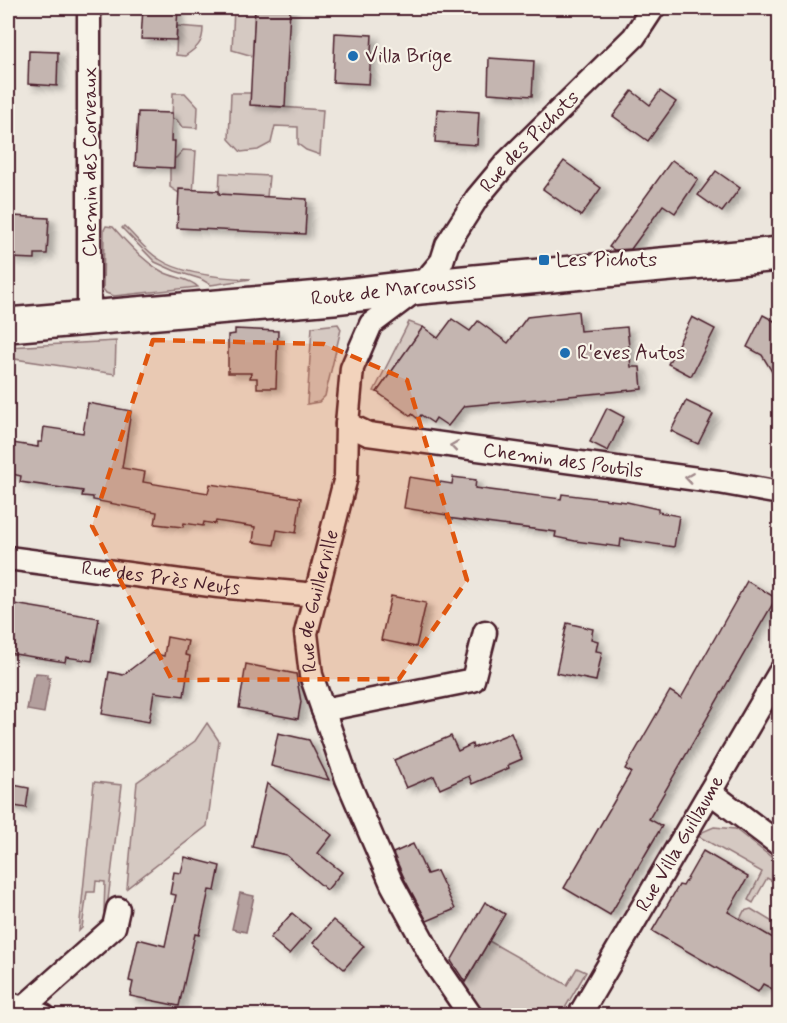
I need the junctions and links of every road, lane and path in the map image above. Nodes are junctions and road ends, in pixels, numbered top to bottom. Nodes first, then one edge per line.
1 (90, 8) edge
2 (652, 8) edge
3 (780, 254) edge
4 (420, 287) junction
5 (89, 316) junction
6 (8, 325) edge
7 (347, 424) junction
8 (780, 493) edge
9 (8, 558) edge
10 (316, 595) junction
11 (485, 632) dead end
12 (780, 672) edge
13 (323, 710) junction
14 (710, 792) junction
15 (780, 845) edge
16 (118, 909) dead end
17 (25, 1009) edge
18 (471, 1016) edge
19 (579, 1016) edge

1 - 5 street, Chemin des Corveaux
2 - 4 street, Rue des Pichots
3 - 4 main road, Route de Marcoussis
4 - 5 main road, Route de Marcoussis
4 - 7 street, Rue de Guillerville
5 - 6 main road, Route de Marcoussis
8 -> 7 street, Chemin des Poutils
7 - 10 street, Rue de Guillerville
9 - 10 street, Rue des Près Neufs
10 - 13 street, Rue de Guillerville
11 - 13 street
12 - 14 street, Rue Villa Guillaume
13 - 18 street, Rue de Guillerville
14 - 15 street
14 - 19 street, Rue Villa Guillaume
16 - 17 street

